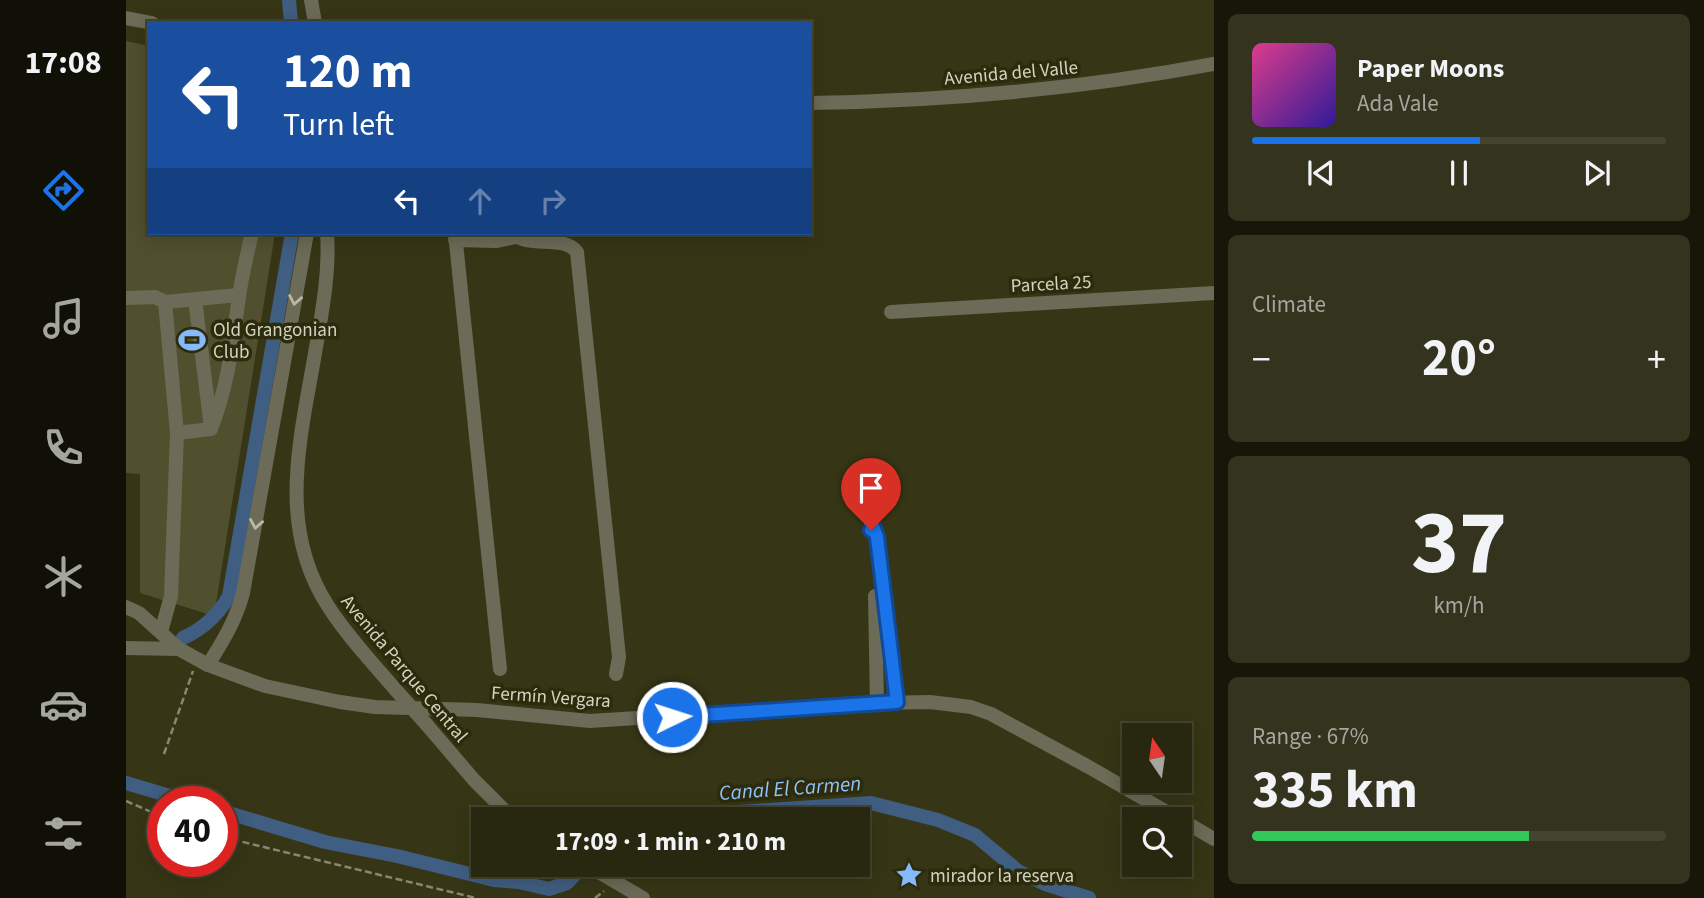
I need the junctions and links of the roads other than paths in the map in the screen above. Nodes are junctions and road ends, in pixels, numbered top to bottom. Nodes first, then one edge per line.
1 (311, 0) edge
2 (126, 18) edge
3 (315, 21) edge
4 (147, 22) edge
5 (1214, 64) edge
6 (812, 103) edge
7 (251, 235) edge
8 (307, 235) edge
9 (327, 235) edge
10 (513, 235) edge
11 (455, 236) edge
12 (1214, 293) edge
13 (239, 295) junction
14 (126, 298) edge
15 (195, 299) junction
16 (165, 302) junction
17 (891, 312) dead end
18 (211, 429) junction
19 (177, 433) junction
20 (126, 607) edge
21 (161, 632) junction
22 (126, 648) edge
23 (179, 649) junction
24 (202, 662) junction
25 (500, 669) dead end
26 (617, 674) dead end
27 (897, 702) junction
28 (877, 703) junction
29 (501, 807) edge
30 (1158, 807) edge
31 (1192, 826) edge
32 (1214, 839) edge
33 (606, 877) edge
34 (643, 898) edge

1 - 3 street
2 - 4 street
5 - 6 street, Avenida del Valle
7 - 13 street
8 -> 24 street
9 - 29 street, Avenida Parque Central, bridge
10 - 11 street
10 - 26 street
11 - 25 street
12 - 17 street, Parcela 25
13 - 15 street
13 - 18 street
14 - 16 street
15 - 16 street
15 - 18 street
16 - 19 street
18 - 19 street
19 - 21 street
20 - 21 street, Fermín Vergara
21 - 23 street, Fermín Vergara
22 - 23 street
23 - 24 street, Fermín Vergara
24 - 28 street, Fermín Vergara
27 - 28 street, Fermín Vergara
27 - 28 street
27 - 30 street, Fermín Vergara
31 - 32 street, Fermín Vergara
33 - 34 street

